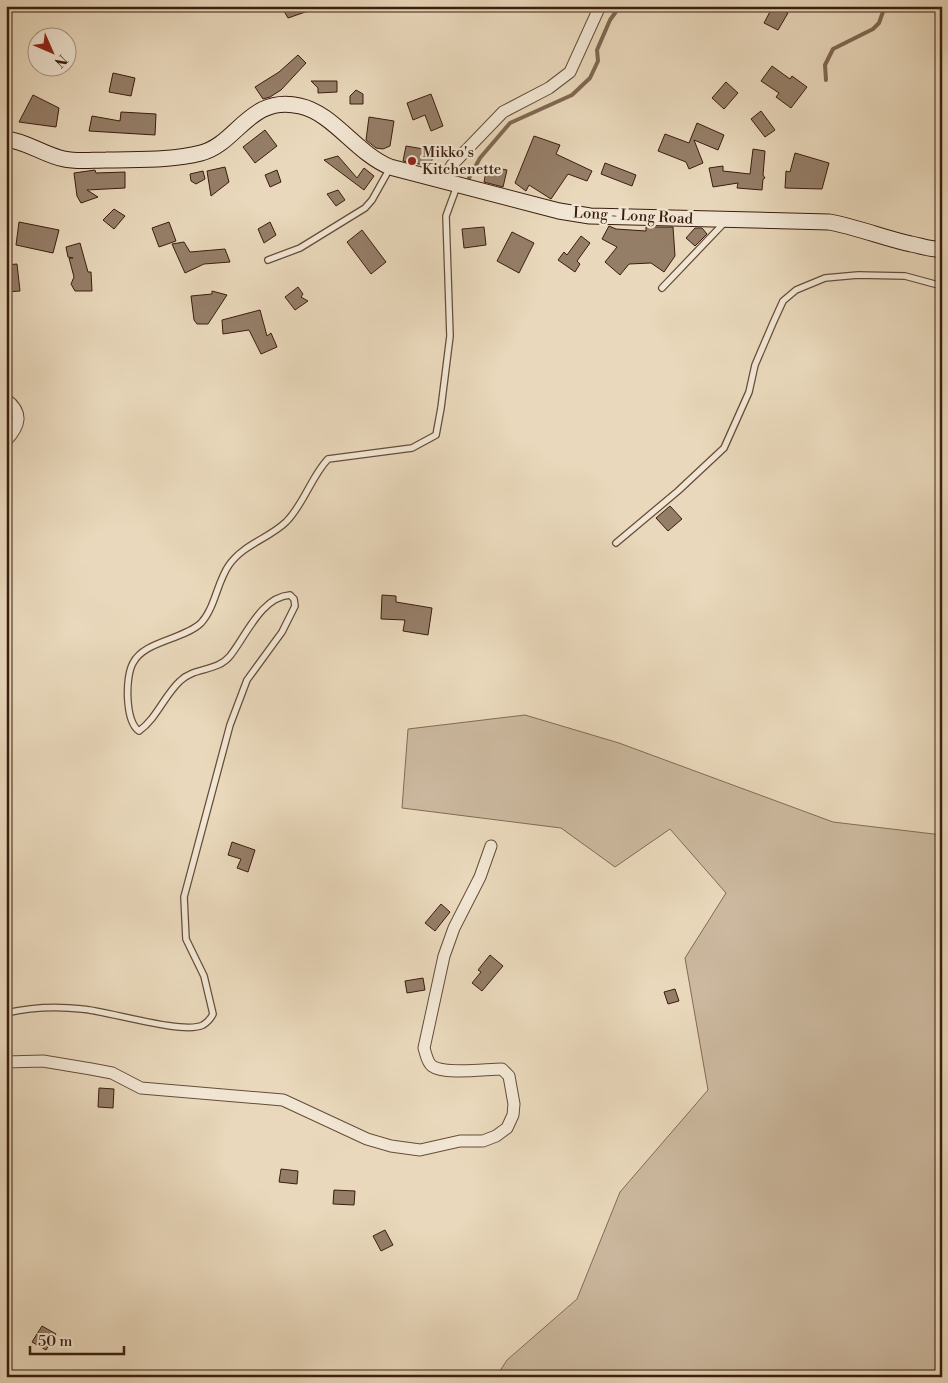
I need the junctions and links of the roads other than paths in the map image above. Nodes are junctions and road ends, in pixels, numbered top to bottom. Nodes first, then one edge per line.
1 (600, 6) edge
2 (6, 139) edge
3 (390, 167) junction
4 (450, 183) junction
5 (727, 219) junction
6 (942, 249) edge
7 (268, 260) dead end
8 (942, 286) edge
9 (662, 288) dead end
10 (6, 399) edge
11 (6, 441) edge
12 (616, 543) dead end
13 (491, 846) dead end
14 (6, 1013) edge
15 (6, 1062) edge

1 - 4 street
2 - 3 main road, Long - Long Road
3 - 4 main road, Long - Long Road
3 - 7 lane
4 - 5 main road, Long - Long Road
4 - 14 lane
5 - 6 main road, Long - Long Road
5 - 9 lane
8 - 12 lane
10 - 11 street
13 - 15 street

